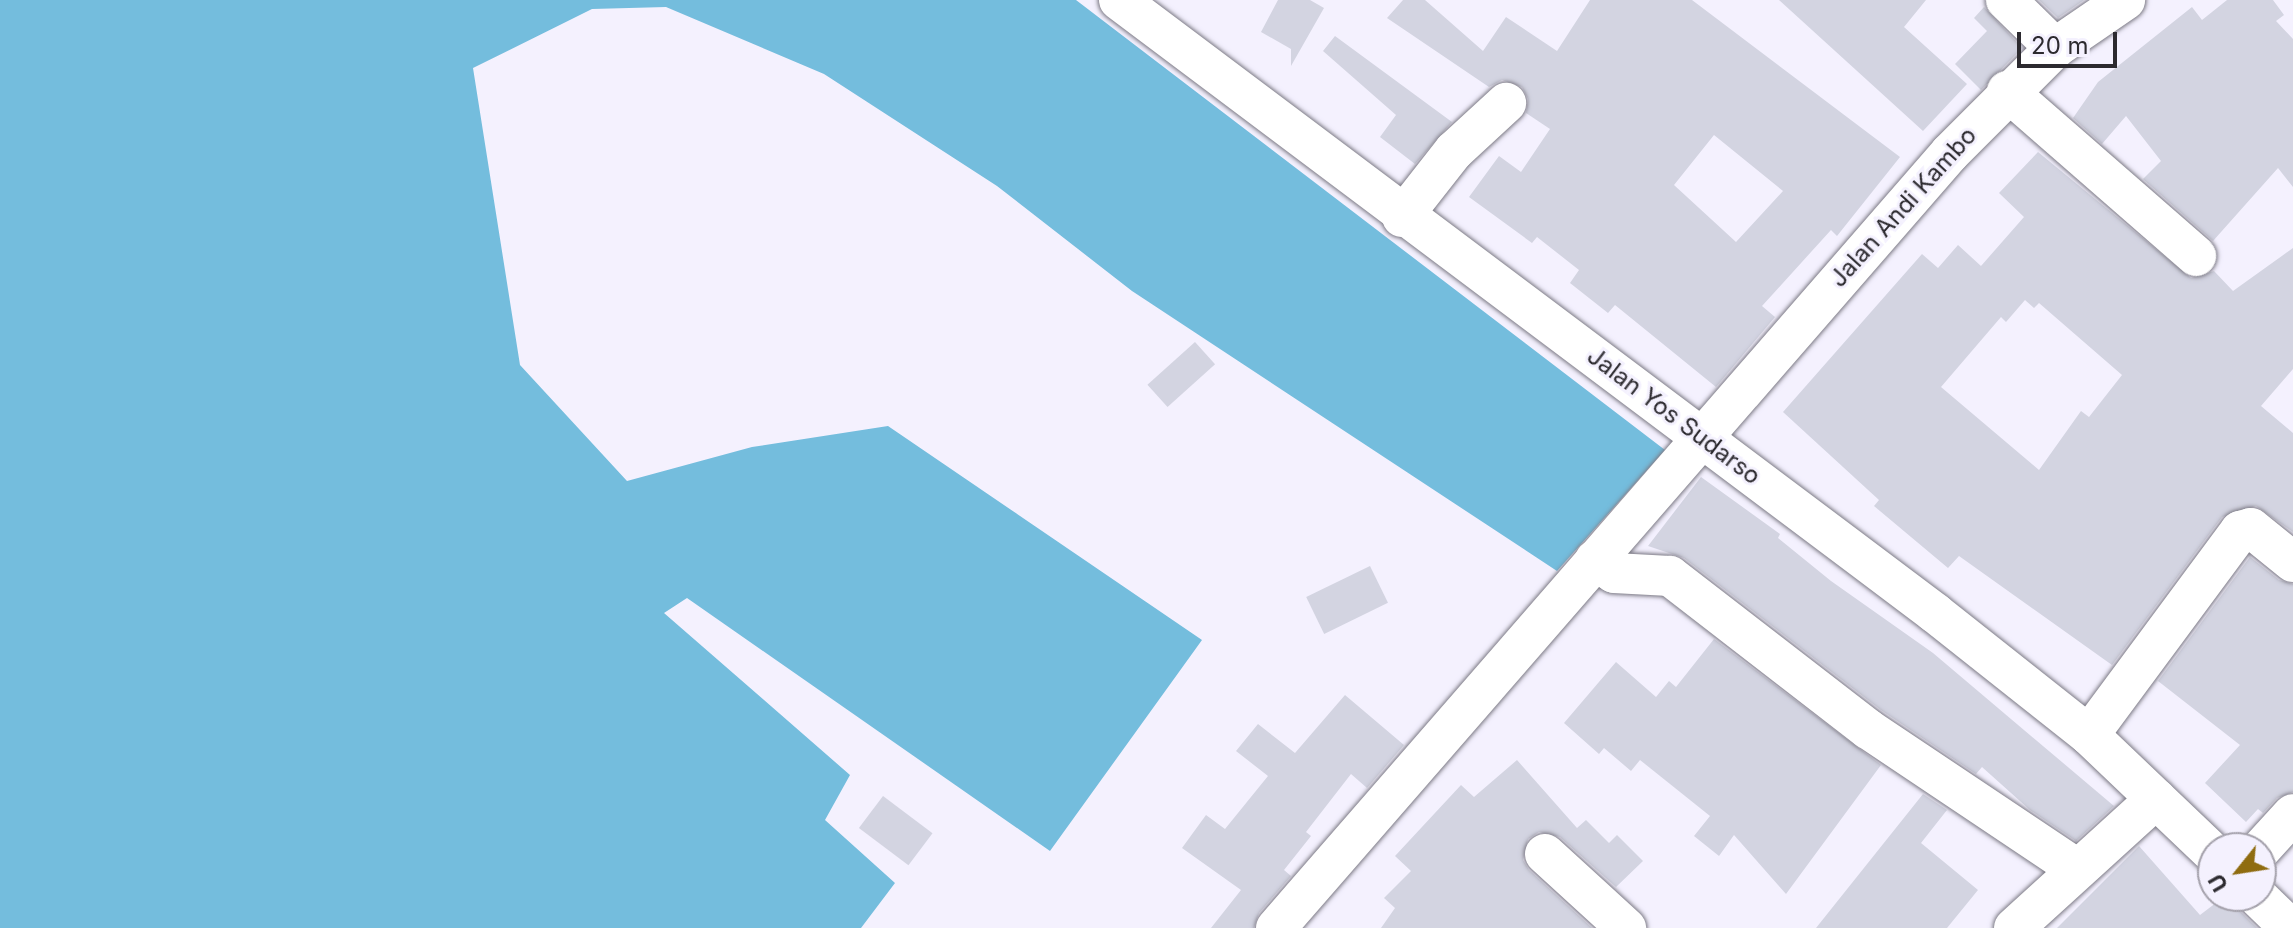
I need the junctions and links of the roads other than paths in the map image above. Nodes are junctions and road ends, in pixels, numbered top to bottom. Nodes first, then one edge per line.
1 (1119, 0) edge
2 (2006, 0) edge
3 (2118, 2) edge
4 (2055, 48) junction
5 (2007, 91) junction
6 (1506, 103) dead end
7 (1402, 217) junction
8 (2196, 256) dead end
9 (1701, 435) junction
10 (1595, 560) junction
11 (2293, 562) edge
12 (2089, 735) junction
13 (2156, 799) junction
14 (2293, 814) edge
15 (2277, 832) edge
16 (2197, 838) edge
17 (1545, 854) dead end
18 (2077, 869) junction
19 (2274, 912) edge
20 (1276, 928) edge
21 (1626, 928) edge
22 (2014, 928) edge
23 (2290, 928) edge

1 - 7 street, Jalan Yos Sudarso
2 - 4 street
3 - 4 street, Jalan Andi Kambo
4 - 5 street, Jalan Andi Kambo
5 - 8 street
5 - 9 street, Jalan Andi Kambo
6 - 7 street
7 - 9 street, Jalan Yos Sudarso
9 - 10 street, Jalan Andi Kambo
9 - 12 street, Jalan Yos Sudarso
10 - 18 street
10 - 20 street, Jalan Andi Kambo
11 - 12 street
12 - 13 street, Jalan Yos Sudarso
13 - 16 street, Jalan Yos Sudarso
13 - 18 street
14 - 15 street
17 - 21 street
18 - 22 street
19 - 23 street

